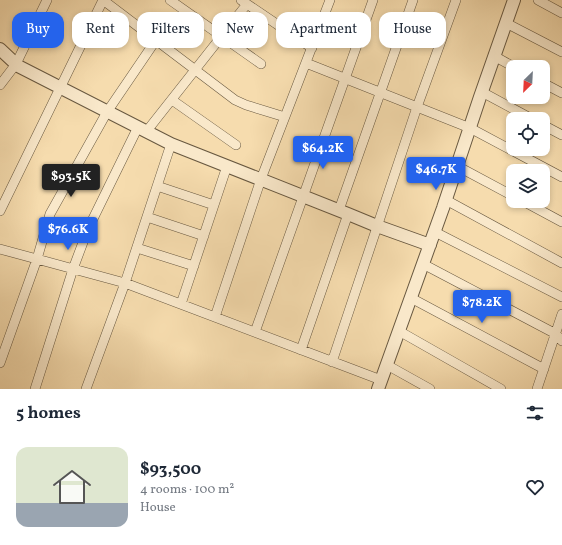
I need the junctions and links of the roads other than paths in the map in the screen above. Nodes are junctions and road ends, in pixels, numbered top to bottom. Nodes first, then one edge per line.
1 (47, 0) edge
2 (103, 0) edge
3 (170, 0) edge
4 (259, 0) edge
5 (330, 0) edge
6 (373, 0) edge
7 (413, 0) edge
8 (456, 0) edge
9 (514, 0) edge
10 (538, 0) edge
11 (247, 4) edge
12 (241, 12) edge
13 (326, 12) edge
14 (562, 13) edge
15 (506, 23) junction
16 (276, 24) edge
17 (137, 26) edge
18 (212, 29) edge
19 (151, 48) edge
20 (166, 48) edge
21 (212, 48) edge
22 (239, 48) edge
23 (312, 48) edge
24 (0, 49) edge
25 (562, 52) edge
26 (494, 56) junction
27 (306, 63) junction
28 (506, 63) edge
29 (16, 64) junction
30 (261, 64) dead end
31 (195, 70) junction
32 (344, 78) junction
33 (0, 85) edge
34 (550, 87) edge
35 (60, 88) junction
36 (482, 92) junction
37 (381, 93) junction
38 (562, 93) edge
39 (172, 100) junction
40 (417, 107) junction
41 (107, 112) junction
42 (519, 112) edge
43 (285, 117) junction
44 (470, 128) junction
45 (142, 129) junction
46 (550, 129) edge
47 (562, 135) edge
48 (171, 144) junction
49 (236, 145) dead end
50 (227, 166) junction
51 (457, 166) junction
52 (562, 177) edge
53 (261, 179) junction
54 (157, 186) junction
55 (506, 192) edge
56 (303, 196) junction
57 (446, 200) junction
58 (214, 205) junction
59 (536, 208) edge
60 (0, 211) edge
61 (344, 212) junction
62 (147, 217) junction
63 (562, 222) edge
64 (377, 226) junction
65 (435, 232) junction
66 (204, 236) junction
67 (430, 246) junction
68 (137, 248) junction
69 (0, 249) edge
70 (37, 259) junction
71 (562, 263) edge
72 (423, 264) junction
73 (194, 266) junction
74 (73, 269) junction
75 (125, 283) junction
76 (562, 297) edge
77 (411, 298) junction
78 (181, 304) junction
79 (562, 314) edge
80 (214, 317) junction
81 (399, 330) junction
82 (255, 332) junction
83 (556, 334) junction
84 (562, 341) edge
85 (301, 350) junction
86 (332, 362) junction
87 (0, 363) edge
88 (387, 366) junction
89 (544, 369) junction
90 (380, 385) edge
91 (34, 389) edge
92 (86, 389) edge
93 (430, 389) edge
94 (501, 389) edge
95 (537, 389) edge

1 - 29 street
2 - 17 street
2 - 35 street
3 - 18 street
4 - 11 street
5 - 13 street
6 - 32 street
7 - 37 street
8 - 40 street
9 - 15 street
10 - 14 street
11 - 12 street
11 - 16 street
15 - 25 street
15 - 26 street
19 - 41 street
20 - 31 street
21 - 31 street
22 - 30 street
23 - 27 street
24 - 29 street
26 - 28 street
26 - 36 street
27 - 32 street
27 - 43 street
29 - 33 street
29 - 35 street
31 - 39 street
31 - 43 street
32 - 37 street
32 - 56 street
34 - 38 street
35 - 41 street
35 - 60 street
36 - 42 street
36 - 44 street
37 - 40 street
37 - 61 street
39 - 45 street
39 - 49 street
40 - 44 street
40 - 64 street
41 - 45 street
41 - 70 street
43 - 53 street
44 - 51 street
44 - 52 street
45 - 48 street
45 - 74 street
46 - 47 street
48 - 50 street
48 - 54 street
50 - 53 street
50 - 58 street
51 - 55 street
51 - 57 street
53 - 56 street
53 - 80 street
54 - 58 street
54 - 62 street
56 - 61 street
56 - 82 street
57 - 65 street
57 - 71 street
58 - 66 street
59 - 63 street
61 - 64 street
61 - 85 street
62 - 66 street
62 - 68 street
64 - 67 street
64 - 86 street
65 - 67 street
65 - 76 street
66 - 73 street
67 - 72 street
68 - 73 street
68 - 75 street
69 - 70 street
70 - 74 street
70 - 87 street
72 - 77 street
72 - 83 street
73 - 78 street
74 - 75 street
74 - 91 street
75 - 78 street
75 - 92 street
77 - 81 street
77 - 89 street
78 - 80 street
79 - 83 street
80 - 82 street
81 - 88 street
81 - 94 street
82 - 85 street
83 - 84 street
83 - 89 street
85 - 86 street
86 - 90 street
88 - 90 street
88 - 93 street
89 - 95 street

